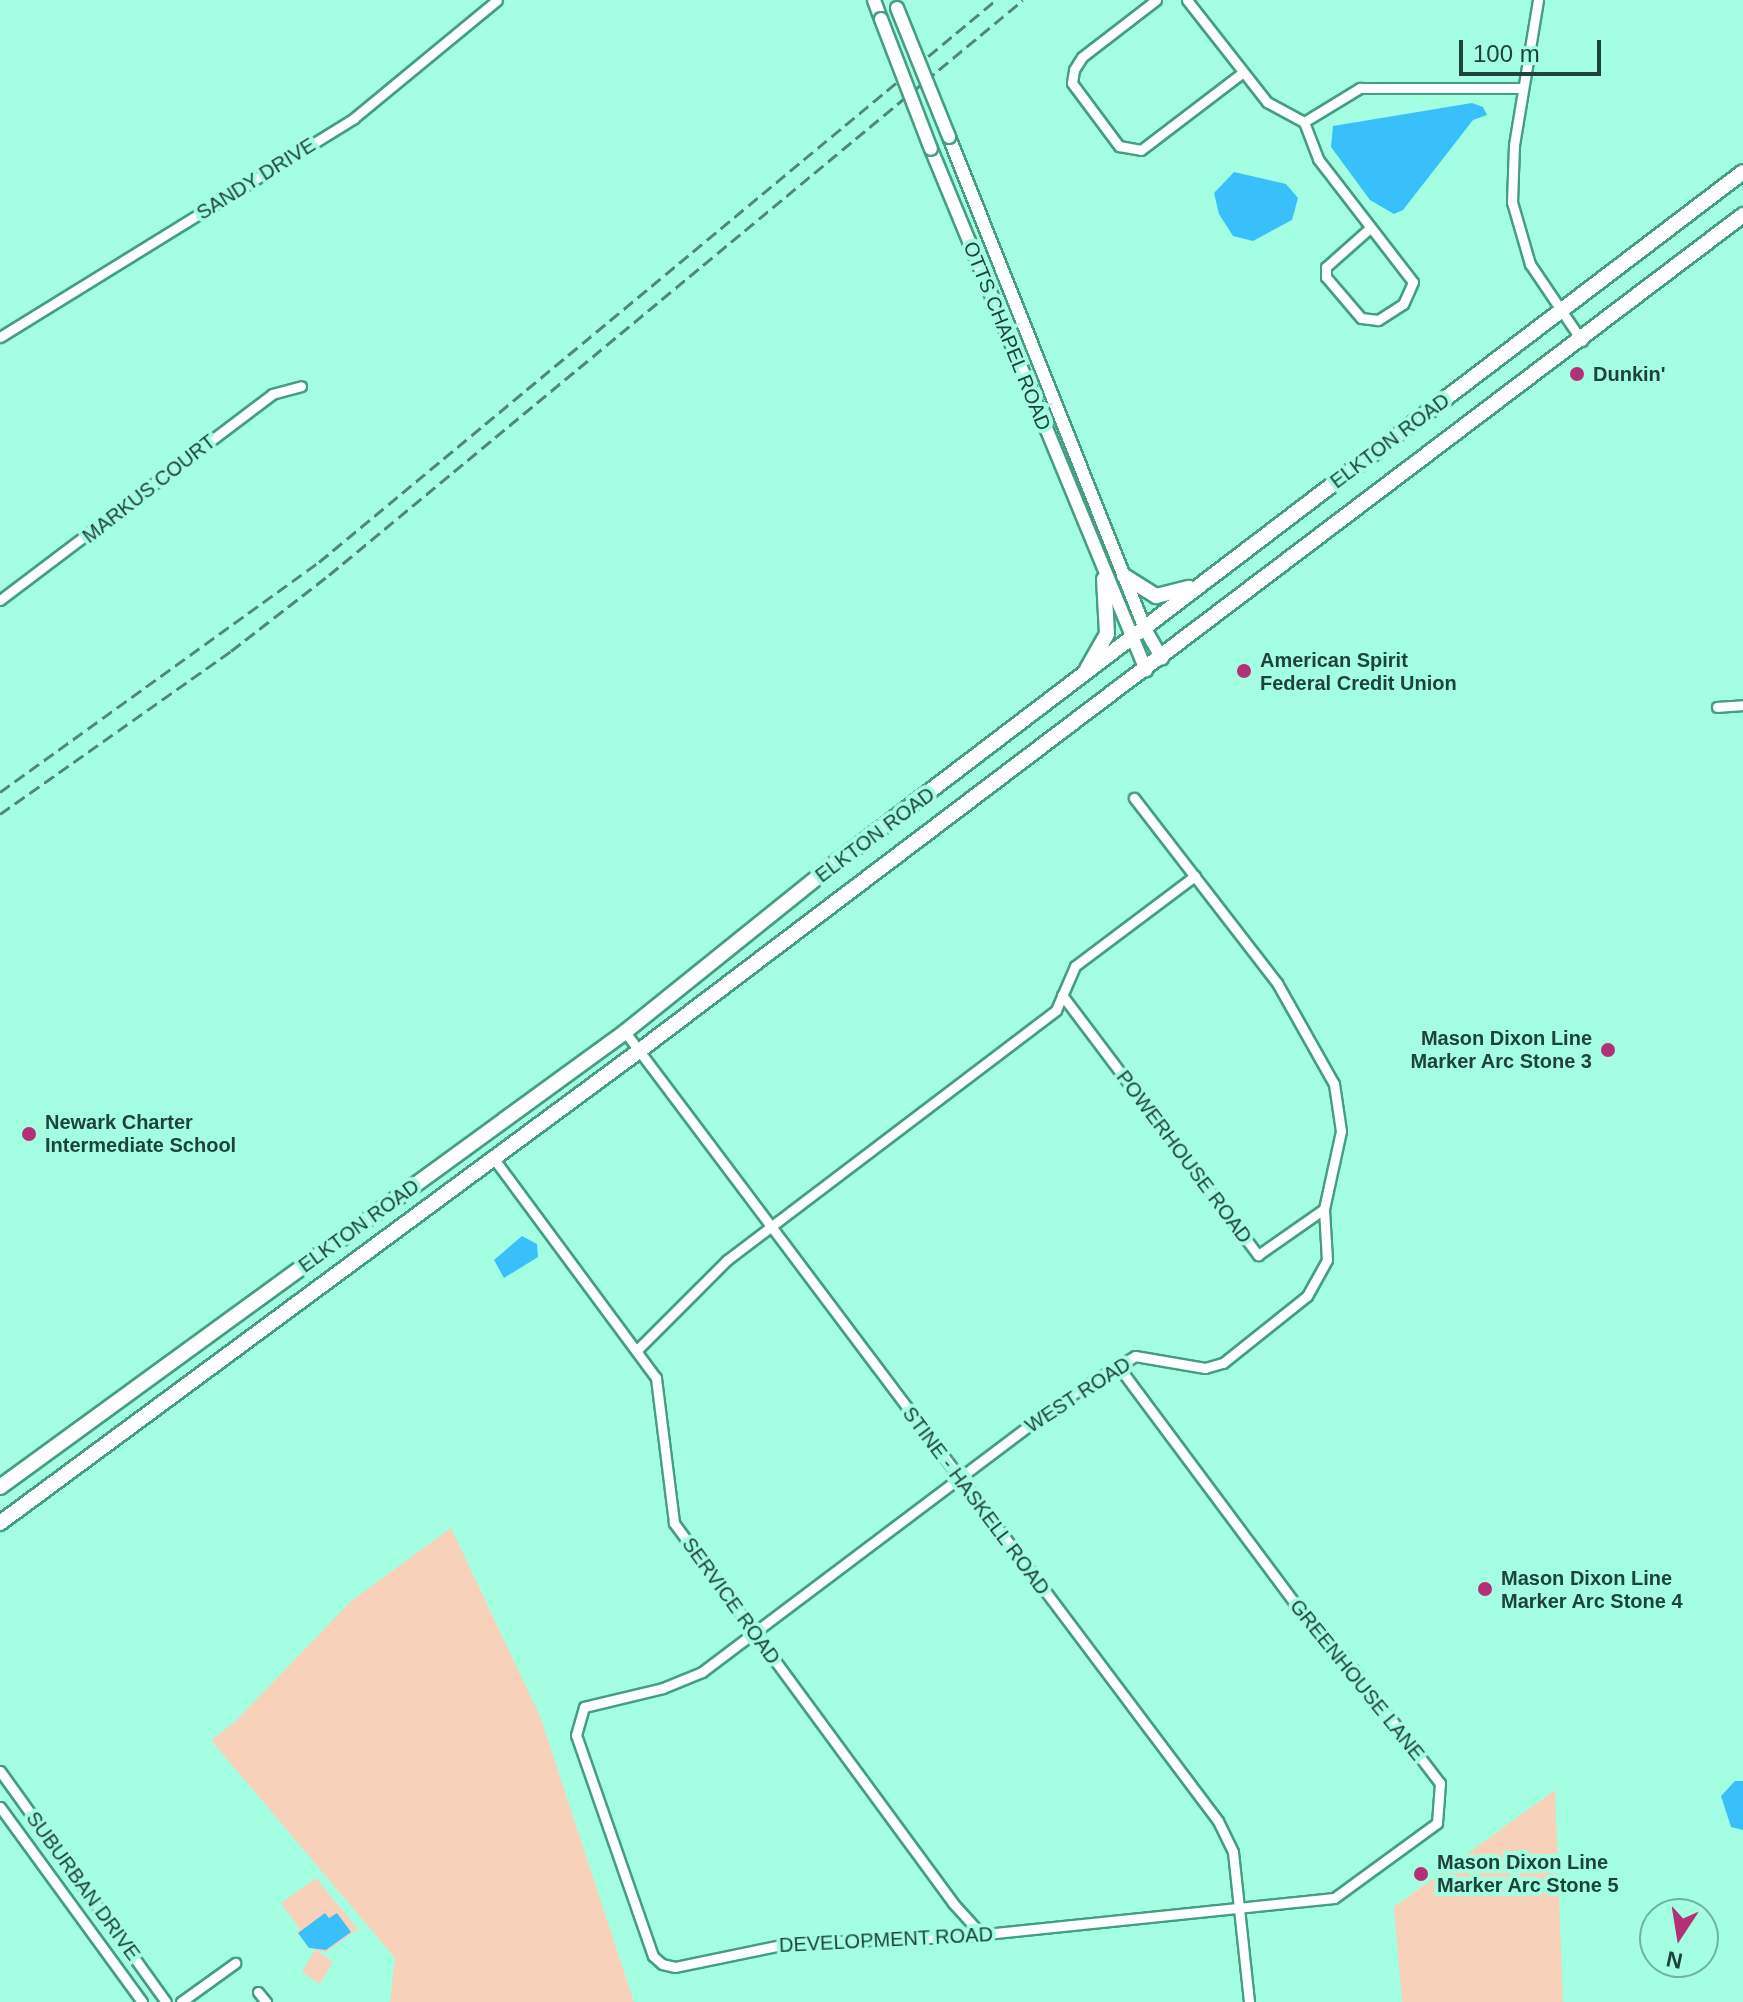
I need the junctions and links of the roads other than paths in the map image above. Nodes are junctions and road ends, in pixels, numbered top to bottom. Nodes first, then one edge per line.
1 (497, 0) edge
2 (874, 0) edge
3 (1156, 0) edge
4 (1187, 0) edge
5 (1538, 0) edge
6 (895, 4) edge
7 (1242, 73) junction
8 (1523, 88) junction
9 (1304, 122) junction
10 (1743, 172) edge
11 (1743, 215) edge
12 (1370, 228) junction
13 (1560, 313) junction
14 (0, 337) edge
15 (1582, 341) junction
16 (301, 386) dead end
17 (1124, 576) junction
18 (1104, 579) junction
19 (1208, 580) junction
20 (0, 600) edge
21 (1145, 629) junction
22 (1132, 639) junction
23 (1162, 658) junction
24 (1146, 670) junction
25 (1077, 682) junction
26 (1743, 705) edge
27 (1717, 707) dead end
28 (1134, 798) dead end
29 (1195, 876) junction
30 (1062, 995) junction
31 (625, 1032) junction
32 (639, 1051) junction
33 (494, 1159) junction
34 (1324, 1209) junction
35 (770, 1228) junction
36 (638, 1349) junction
37 (1118, 1366) junction
38 (959, 1480) junction
39 (0, 1487) edge
40 (0, 1523) edge
41 (756, 1636) junction
42 (0, 1771) edge
43 (0, 1807) edge
44 (1241, 1909) junction
45 (982, 1935) junction
46 (235, 1963) dead end
47 (258, 1992) dead end
48 (142, 2002) edge
49 (166, 2002) edge
50 (181, 2002) edge
51 (266, 2002) edge
52 (1249, 2002) edge

1 - 14 street, SANDY DRIVE
2 - 18 main road, OTTS CHAPEL ROAD, bridge
3 - 7 street
4 - 7 street
5 - 8 street
6 - 17 main road, OTTS CHAPEL ROAD, bridge
7 - 9 street
8 - 9 street
8 - 13 street
9 - 12 street
10 - 13 main road, ELKTON ROAD
11 - 15 main road, ELKTON ROAD
12 - 12 street
13 - 15 street
13 - 19 main road, ELKTON ROAD
15 - 23 main road, ELKTON ROAD
16 - 20 street, MARKUS COURT
17 - 19 main road
17 - 21 main road, OTTS CHAPEL ROAD
18 - 22 main road, OTTS CHAPEL ROAD
18 - 25 main road
19 - 21 main road, ELKTON ROAD
21 - 22 main road, ELKTON ROAD
21 - 23 main road, OTTS CHAPEL ROAD
22 - 24 main road, OTTS CHAPEL ROAD
22 - 25 main road, ELKTON ROAD
23 - 24 main road, ELKTON ROAD
24 - 32 main road, ELKTON ROAD
25 - 31 main road, ELKTON ROAD
26 - 27 street
28 - 29 street, WEST ROAD
29 - 30 street
29 - 34 street, WEST ROAD
30 - 34 street, POWERHOUSE ROAD
30 - 35 street
31 - 32 street, STINE - HASKELL ROAD
31 - 39 main road, ELKTON ROAD
32 - 33 main road, ELKTON ROAD
32 - 35 street, STINE - HASKELL ROAD
33 - 36 street, SERVICE ROAD
33 - 40 main road, ELKTON ROAD
34 - 37 street, WEST ROAD
35 - 36 street
35 - 38 street, STINE - HASKELL ROAD
36 - 41 street, SERVICE ROAD
37 - 38 street, WEST ROAD
37 - 44 street, GREENHOUSE LANE
38 - 41 street, WEST ROAD
38 - 44 street, STINE - HASKELL ROAD
41 - 45 street, SERVICE ROAD
41 - 45 street, DEVELOPMENT ROAD
42 - 49 street, SUBURBAN DRIVE
43 - 48 street, SUBURBAN DRIVE
44 - 45 street, DEVELOPMENT ROAD
44 - 52 street, STINE - HASKELL ROAD
46 - 50 street
47 - 51 street

